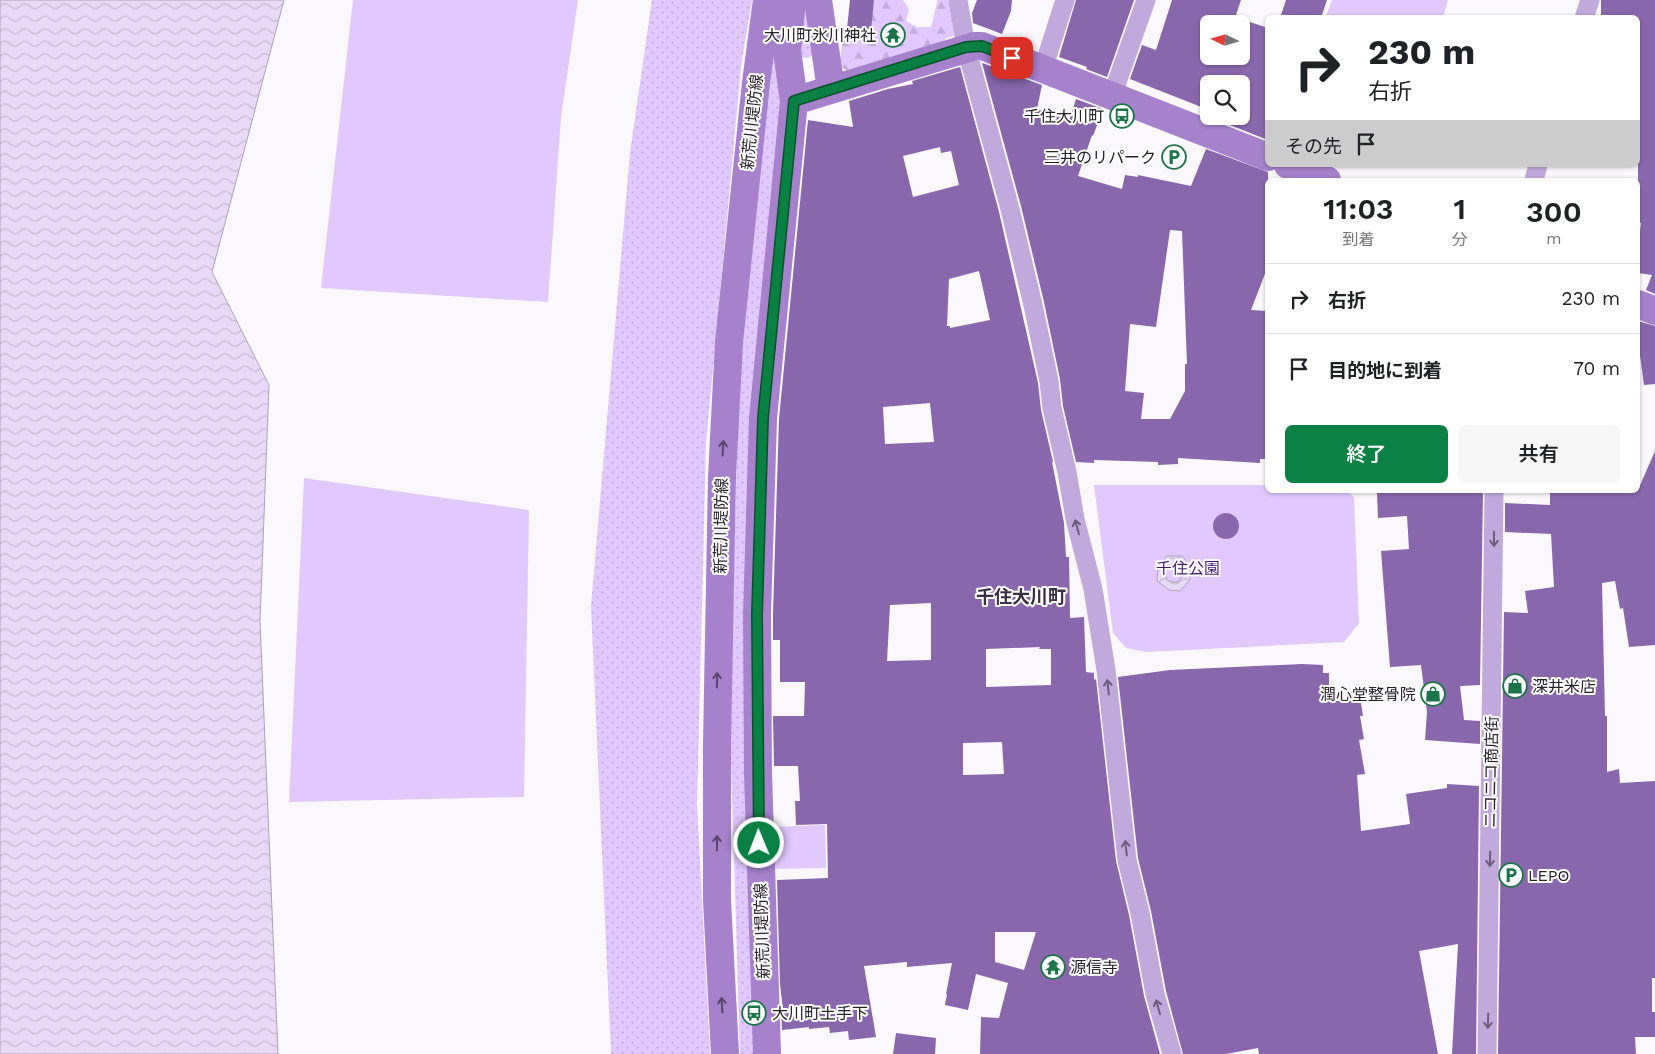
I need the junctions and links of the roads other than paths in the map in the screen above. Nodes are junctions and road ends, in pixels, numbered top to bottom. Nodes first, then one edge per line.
1 (767, 0) edge
2 (792, 0) edge
3 (818, 0) edge
4 (958, 0) edge
5 (1064, 0) edge
6 (1146, 0) edge
7 (1590, 0) edge
8 (1585, 15) edge
9 (824, 47) junction
10 (966, 47) junction
11 (787, 51) junction
12 (1043, 69) junction
13 (831, 90) junction
14 (1112, 96) junction
15 (794, 101) junction
16 (1265, 156) edge
17 (1293, 167) edge
18 (1322, 178) edge
19 (1640, 305) edge
20 (1655, 311) edge
21 (1494, 493) edge
22 (725, 1054) edge
23 (766, 1054) edge
24 (1172, 1054) edge
25 (1488, 1054) edge

22 -> 1 main road, 新荒川堤防線
2 - 11 main road, 新荒川堤防線
3 - 9 main road
4 - 10 street
5 - 12 street
6 - 14 street
7 - 8 street
9 - 11 main road
9 - 13 main road
10 - 12 main road
10 - 13 main road
24 -> 10 street
11 - 15 main road, 新荒川堤防線
12 - 14 main road
13 - 15 main road
14 - 16 main road
15 - 23 main road, 新荒川堤防線
17 - 18 main road
19 - 20 main road
21 -> 25 street, ニコニコ商店街

